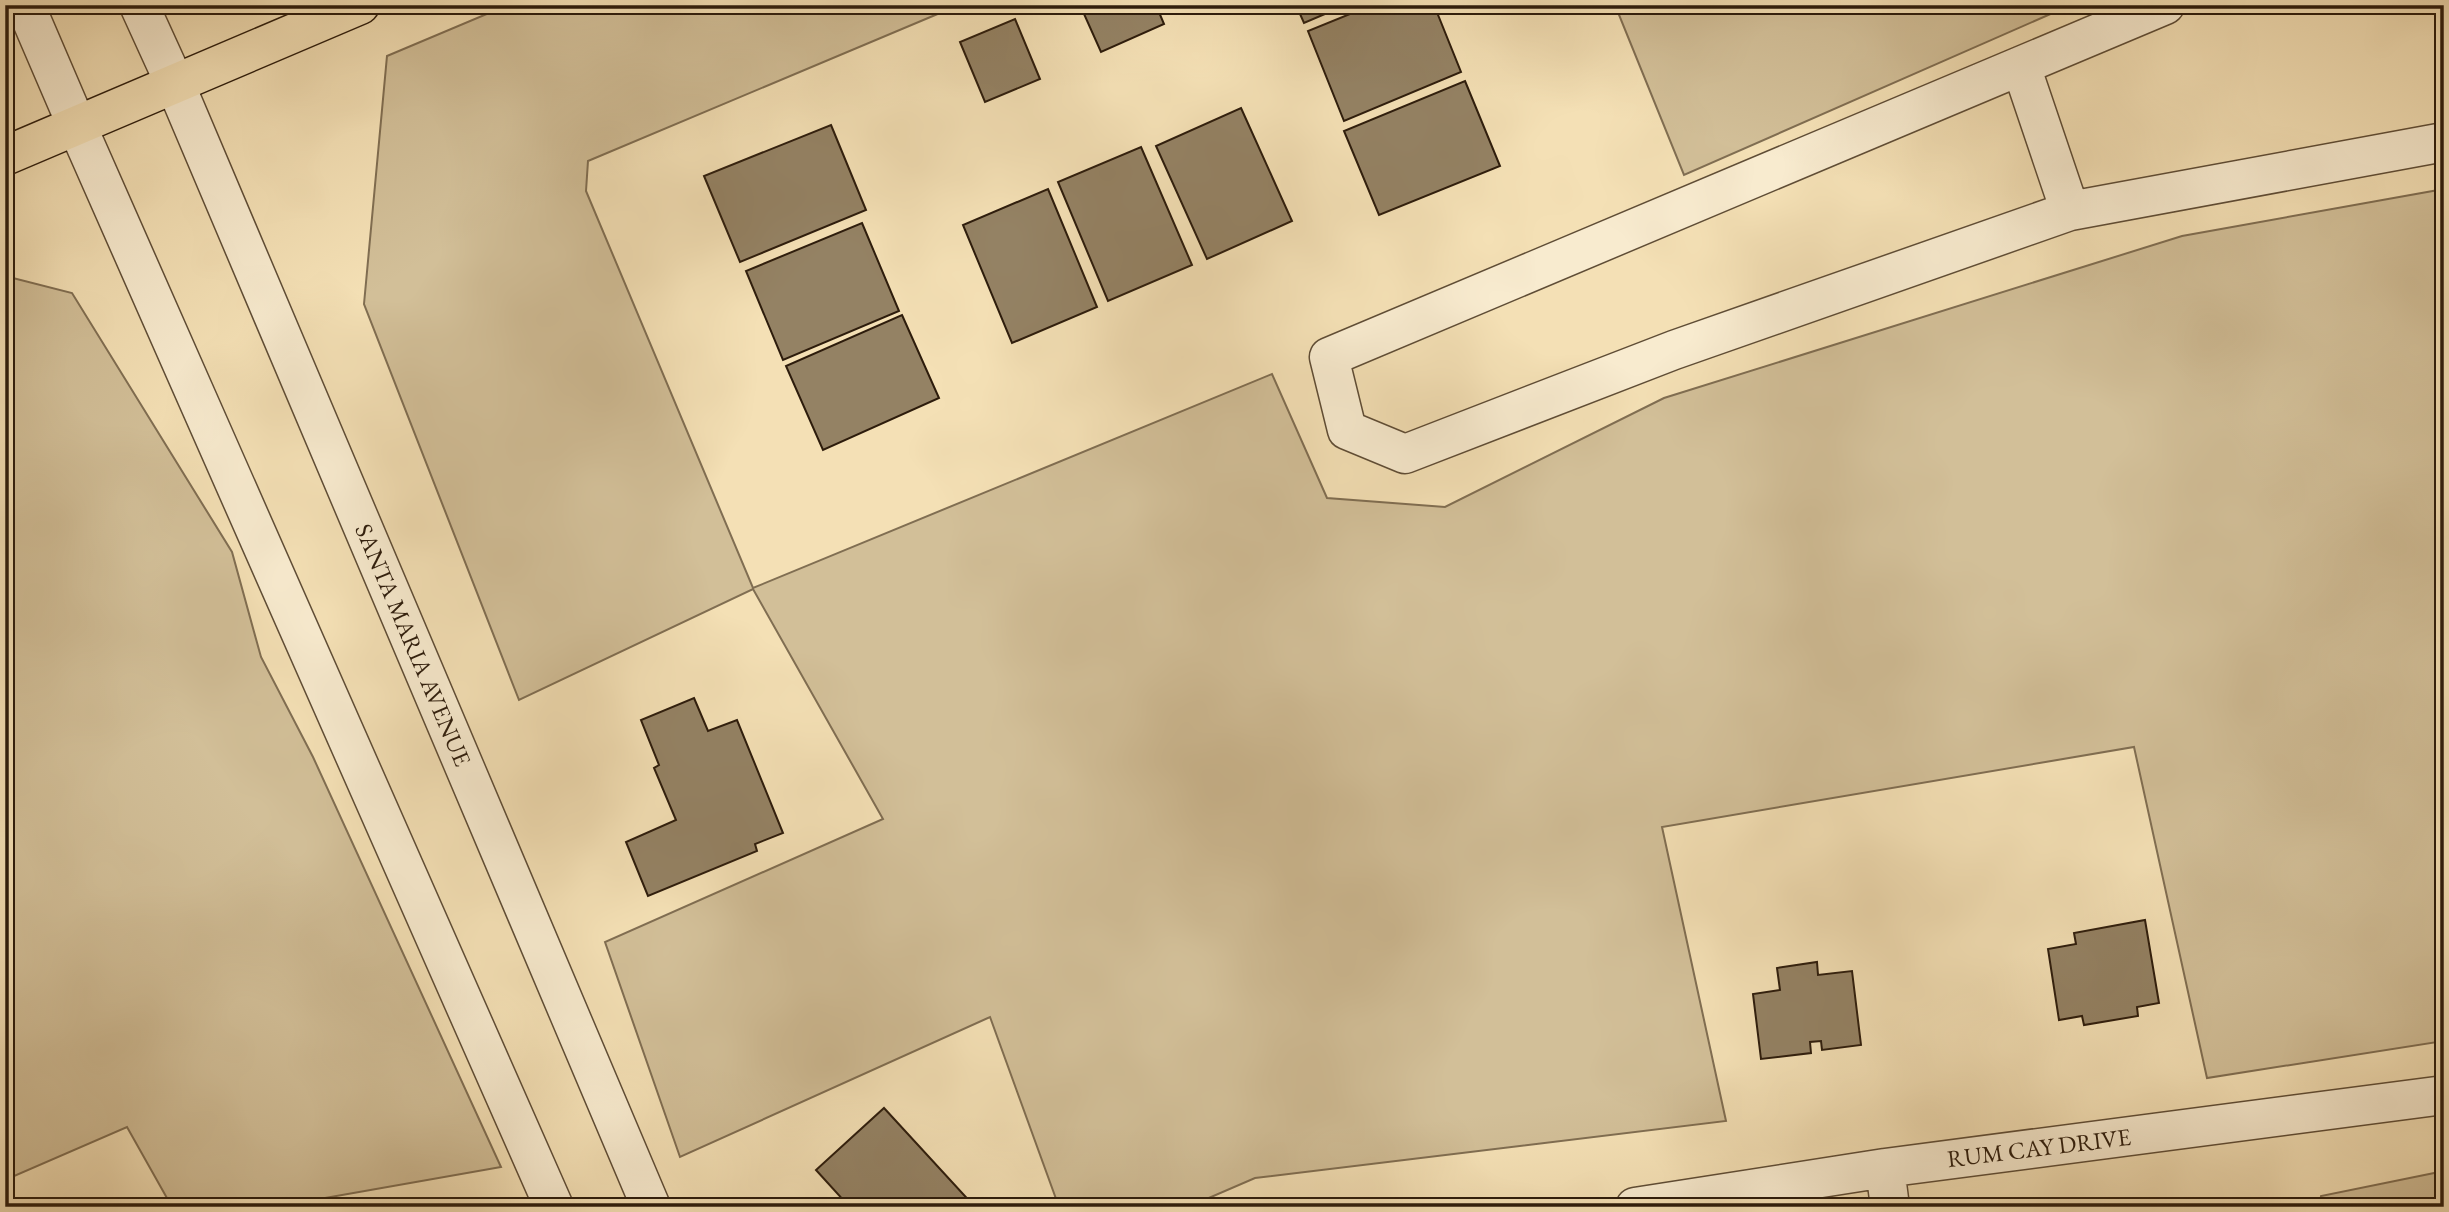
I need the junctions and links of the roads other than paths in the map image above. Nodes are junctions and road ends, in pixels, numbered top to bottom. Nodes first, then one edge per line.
1 (25, 5) edge
2 (139, 5) edge
3 (360, 5) edge
4 (2165, 5) edge
5 (2021, 66) junction
6 (175, 84) junction
7 (77, 126) junction
8 (2444, 142) edge
9 (5, 156) edge
10 (2070, 211) junction
11 (2444, 1095) edge
12 (1885, 1168) junction
13 (554, 1207) edge
14 (651, 1207) edge
15 (1634, 1207) edge
16 (1890, 1207) edge

1 - 7 street
2 - 6 street, SANTA MARIA AVENUE
3 - 6 main road
4 - 5 street
5 - 10 street
5 - 10 street
6 - 7 main road
6 - 14 street, SANTA MARIA AVENUE
7 - 9 main road
7 - 13 street
8 - 10 street
11 - 12 street, RUM CAY DRIVE
12 - 15 street, RUM CAY DRIVE
12 - 16 street

